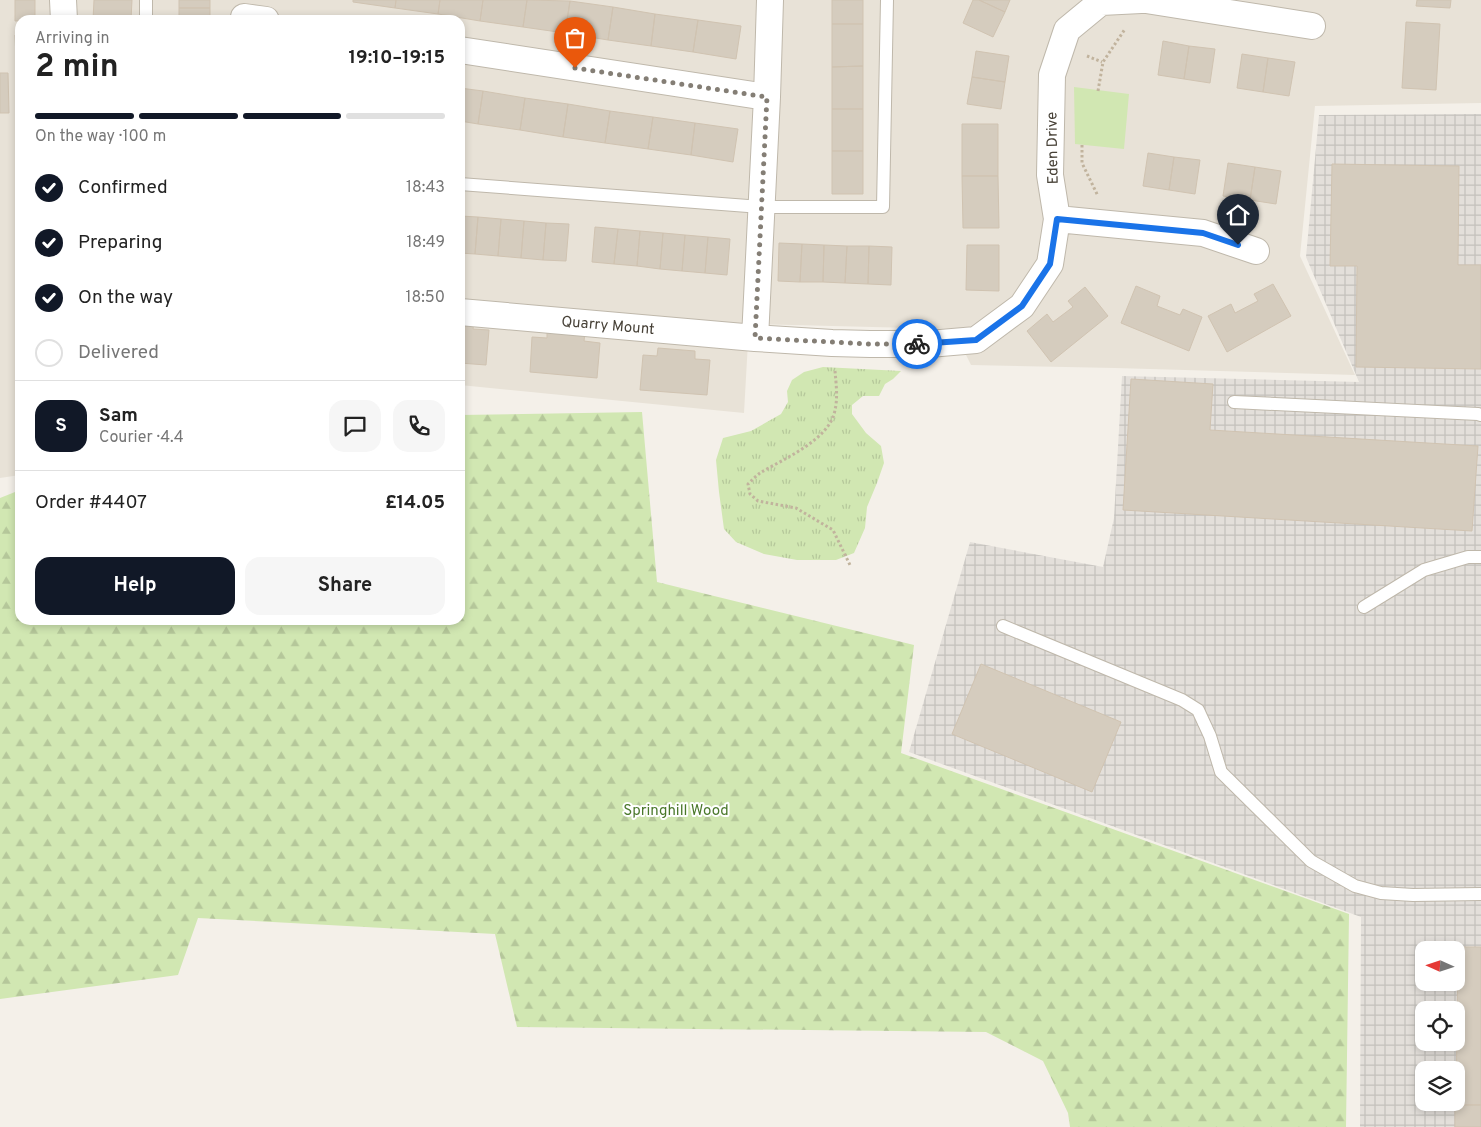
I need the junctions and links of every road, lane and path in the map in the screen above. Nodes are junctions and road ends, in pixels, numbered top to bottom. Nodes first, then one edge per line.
1 (63, 0) edge
2 (146, 0) edge
3 (770, 0) edge
4 (887, 0) edge
5 (1141, 0) edge
6 (1146, 0) edge
7 (64, 15) edge
8 (146, 15) edge
9 (1129, 23) dead end
10 (1312, 26) dead end
11 (465, 51) edge
12 (1098, 91) dead end
13 (767, 97) junction
14 (1082, 145) dead end
15 (465, 184) edge
16 (761, 206) junction
17 (1057, 219) junction
18 (1112, 224) junction
19 (1256, 251) dead end
20 (465, 312) edge
21 (755, 338) junction
22 (832, 343) junction
23 (1234, 402) dead end
24 (1481, 415) edge
25 (1481, 557) edge
26 (851, 567) dead end
27 (1364, 608) dead end
28 (1003, 626) dead end
29 (1481, 894) edge

1 - 7 street
2 - 8 lane
3 - 13 street
4 - 16 lane
5 - 17 street, Eden Drive
6 - 10 street
9 - 12 path
11 - 13 street
13 - 16 street
14 - 18 path
15 - 16 lane
16 - 21 street
17 - 18 street
17 - 22 street, Eden Drive
18 - 19 street
20 - 21 street, Quarry Mount
21 - 22 street, Eden Drive
22 - 26 path
23 - 24 lane
25 - 27 lane
28 - 29 lane

